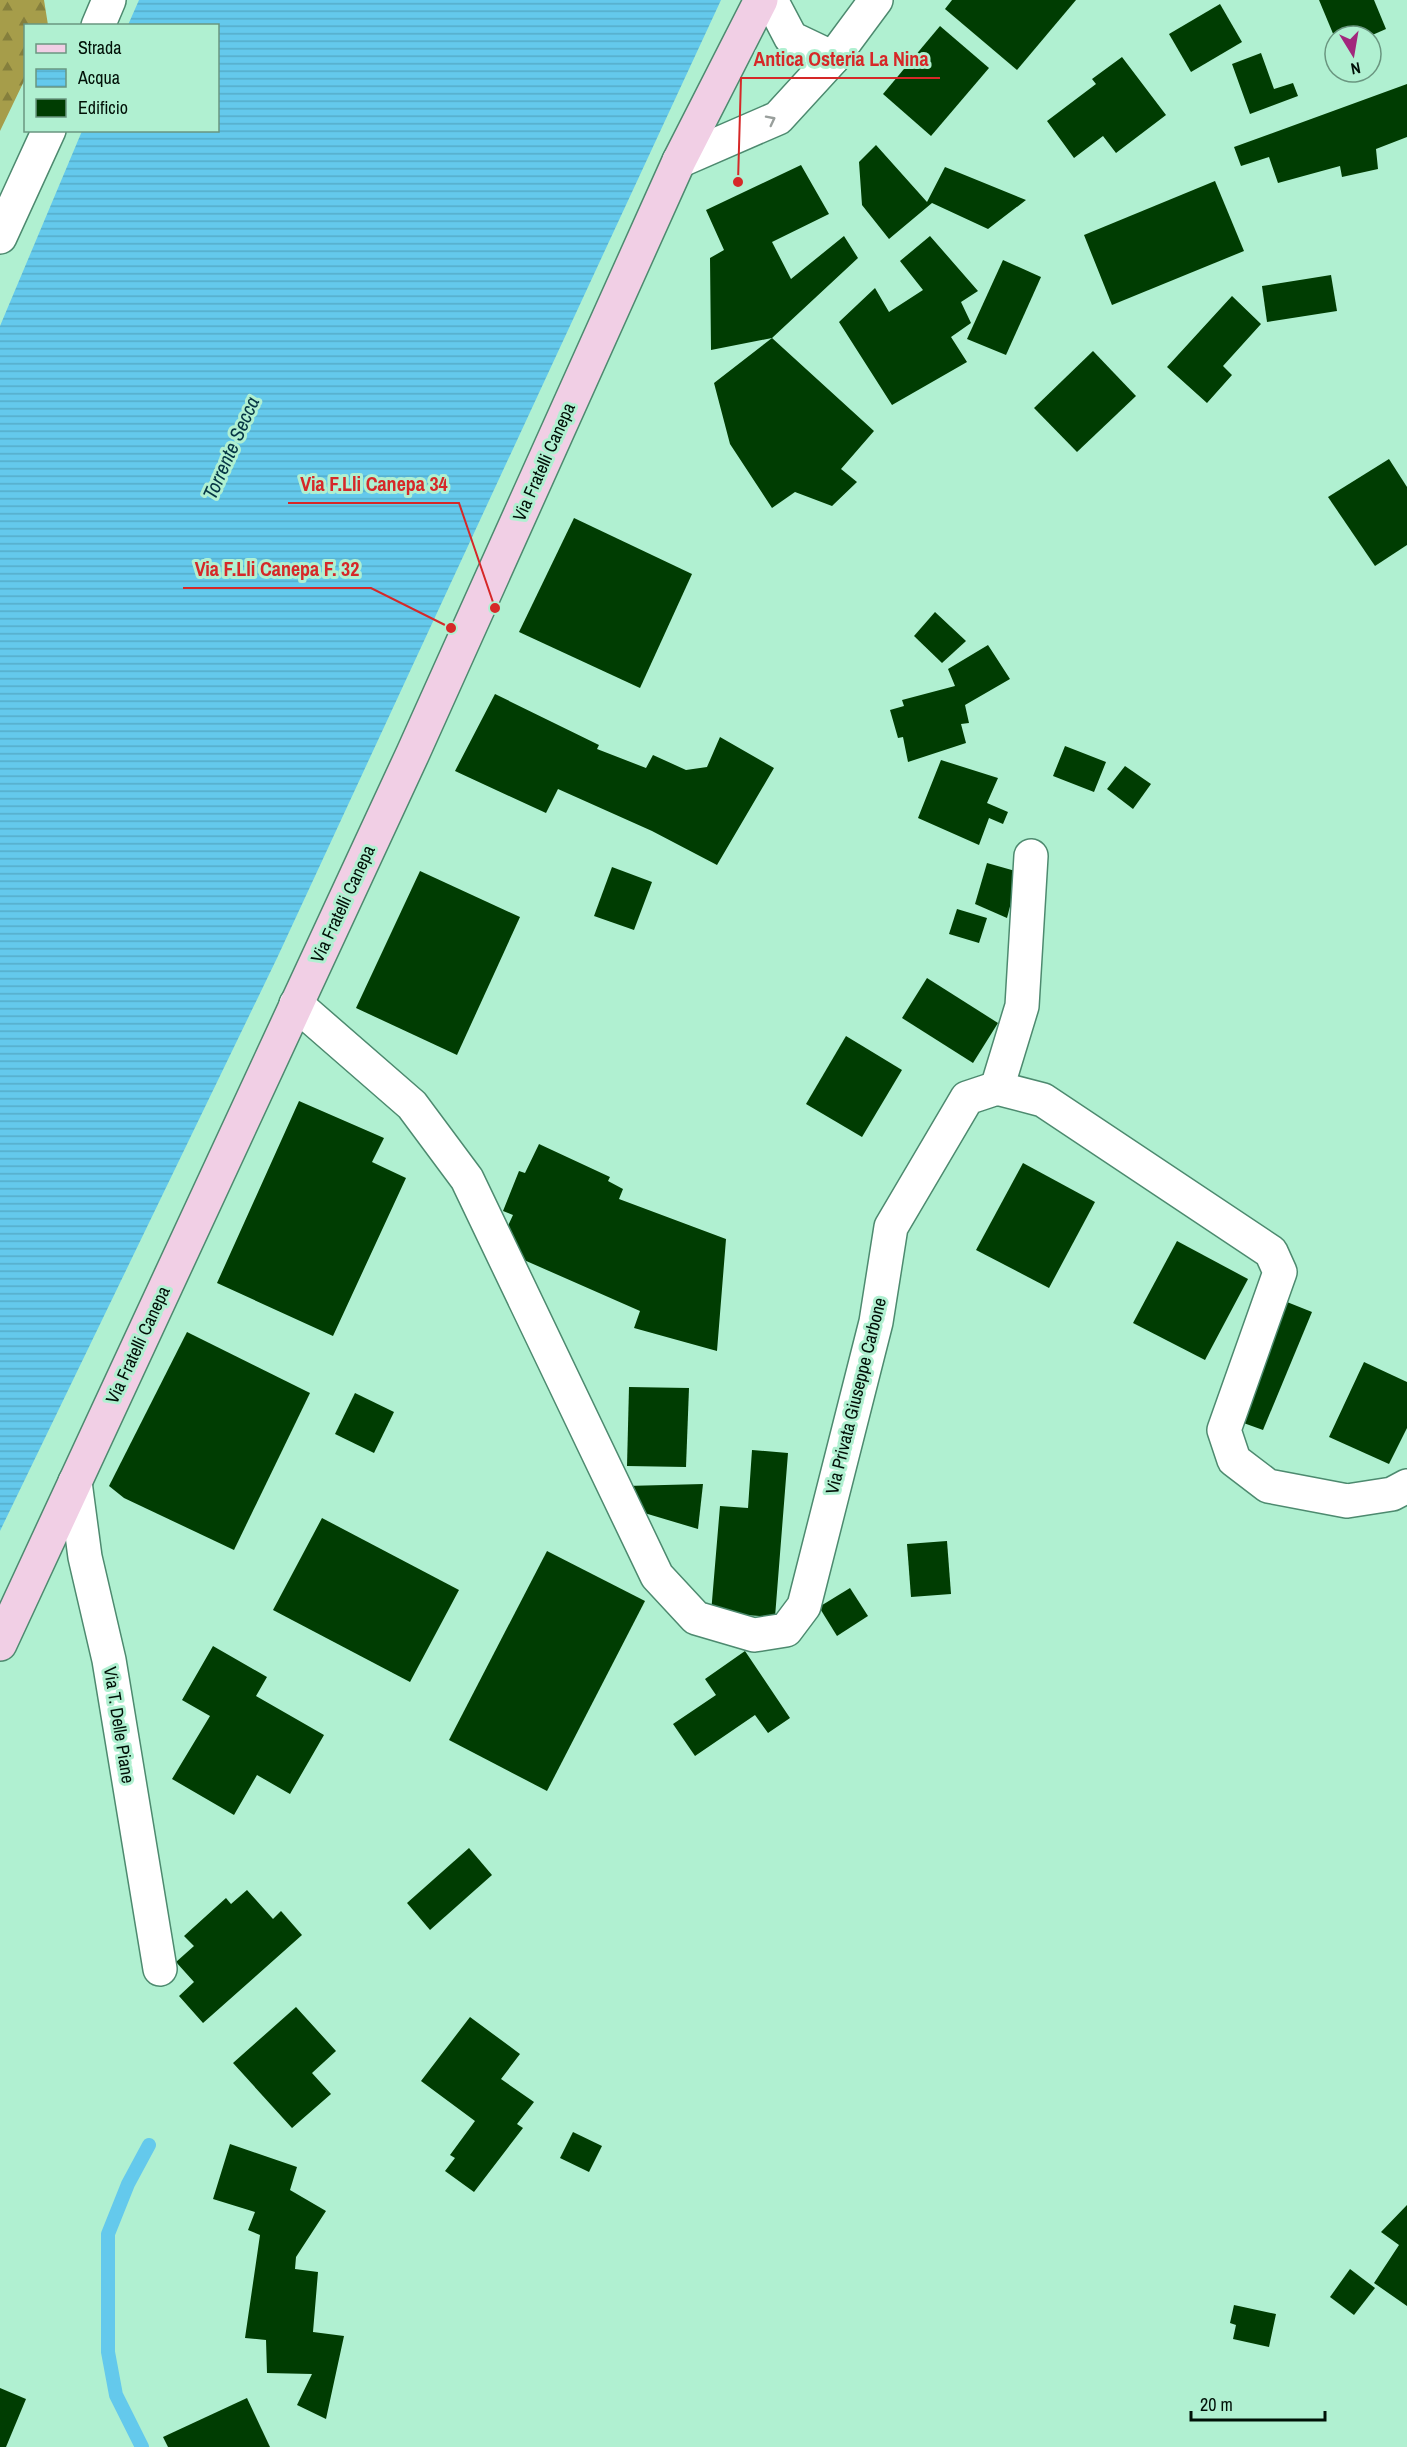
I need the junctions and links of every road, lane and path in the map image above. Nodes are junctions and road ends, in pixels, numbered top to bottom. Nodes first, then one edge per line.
1 (110, 0) edge
2 (761, 0) edge
3 (771, 0) edge
4 (876, 0) edge
5 (99, 24) edge
6 (832, 58) junction
7 (48, 132) edge
8 (679, 161) junction
9 (0, 237) edge
10 (1031, 856) dead end
11 (296, 1005) junction
12 (997, 1088) junction
13 (75, 1482) junction
14 (1407, 1486) edge
15 (0, 1644) edge
16 (160, 1969) dead end

1 - 5 street
2 - 8 main road, Via Fratelli Canepa
3 - 6 street
4 - 6 street
8 -> 6 street
7 - 9 street
8 - 11 main road, Via Fratelli Canepa
10 - 12 street
11 - 12 street, Via Privata Giuseppe Carbone
11 - 13 main road, Via Fratelli Canepa
12 - 14 street
13 - 15 main road, Via Fratelli Canepa
13 - 16 street, Via T. Delle Piane

